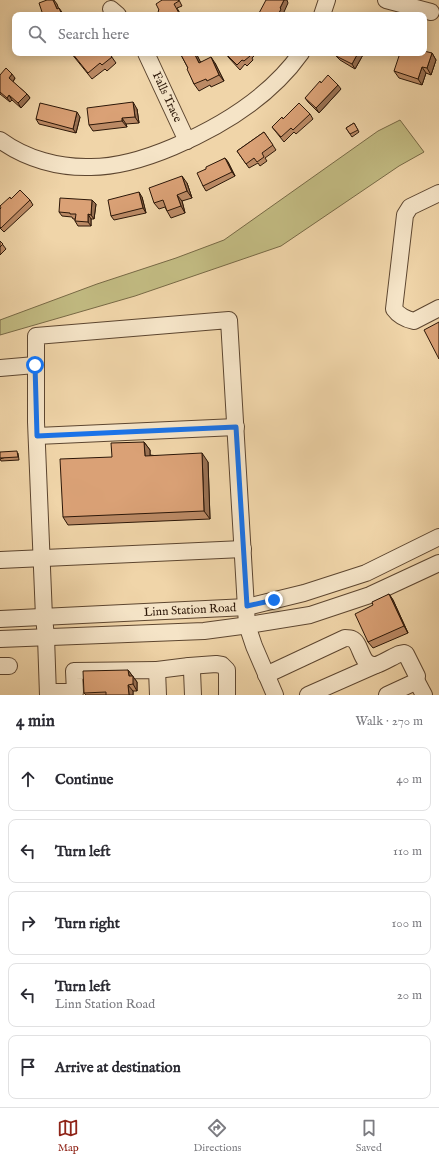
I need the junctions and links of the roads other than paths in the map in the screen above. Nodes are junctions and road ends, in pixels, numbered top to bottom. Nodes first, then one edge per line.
1 (327, 0) edge
2 (386, 0) edge
3 (323, 12) edge
4 (431, 12) dead end
5 (147, 56) edge
6 (298, 56) edge
7 (0, 140) edge
8 (187, 141) junction
9 (439, 193) edge
10 (439, 308) edge
11 (35, 365) junction
12 (0, 368) edge
13 (236, 427) junction
14 (37, 436) junction
15 (439, 537) edge
16 (243, 549) junction
17 (41, 558) junction
18 (0, 560) edge
19 (439, 563) edge
20 (247, 606) junction
21 (44, 617) junction
22 (0, 619) edge
23 (247, 625) junction
24 (46, 637) junction
25 (0, 639) edge
26 (376, 665) junction
27 (189, 666) junction
28 (157, 670) junction
29 (266, 675) junction
30 (416, 680) junction
31 (48, 694) edge
32 (158, 695) edge
33 (193, 695) edge
34 (227, 695) edge
35 (274, 695) edge
36 (308, 695) edge
37 (387, 695) edge
38 (424, 695) edge

1 - 3 street
2 - 4 street
5 - 8 street, Falls Trace
6 - 8 street
7 - 8 street
9 - 10 street
11 - 12 street
11 - 13 street
11 - 14 street
13 - 14 street
13 - 16 street
14 - 17 street
15 - 20 street, Linn Station Road
16 - 17 street
16 - 20 street
17 - 18 street
17 - 21 street
19 - 23 street, Linn Station Road
20 - 21 street, Linn Station Road
20 - 23 street
21 - 22 street, Linn Station Road
21 - 24 street
23 - 24 street, Linn Station Road
23 - 29 street
24 - 25 street, Linn Station Road
24 - 31 street
26 - 29 street
26 - 30 street
26 - 36 street
27 - 28 street
27 - 33 street
27 - 34 street
28 - 31 street
28 - 32 street
29 - 35 street
30 - 37 street
30 - 38 street

